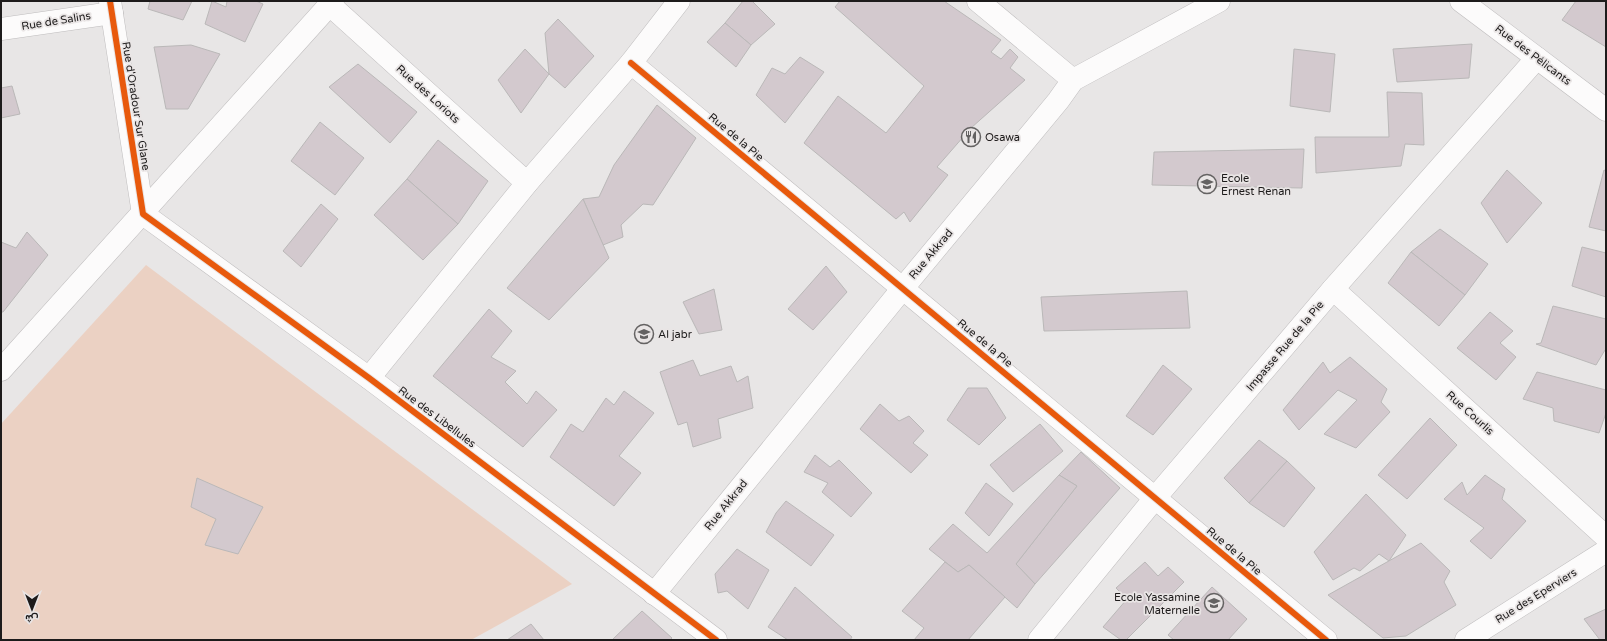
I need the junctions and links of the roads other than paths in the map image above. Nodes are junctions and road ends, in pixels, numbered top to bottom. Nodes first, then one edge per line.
1 (679, 1) edge
2 (978, 1) edge
3 (1219, 1) edge
4 (1461, 1) edge
5 (331, 3) edge
6 (111, 7) edge
7 (1, 29) edge
8 (1537, 58) junction
9 (631, 63) junction
10 (1073, 80) junction
11 (1606, 110) edge
12 (527, 182) junction
13 (143, 214) junction
14 (902, 288) junction
15 (1333, 290) junction
16 (1, 370) edge
17 (369, 378) junction
18 (1155, 498) junction
19 (1606, 537) edge
20 (1606, 551) edge
21 (654, 594) junction
22 (716, 640) edge
23 (1039, 640) edge
24 (1326, 640) edge
25 (1466, 640) edge

1 - 9 street
2 - 10 street
3 - 10 street, Rue Akkrad
4 - 8 street, Rue des Pélicants
5 - 12 street, Rue des Loriots
5 - 13 street
6 - 7 street, Rue de Salins
6 - 13 street, Rue d'Oradour Sur Glane
8 - 11 street, Rue des Pélicants
8 - 15 street, Impasse Rue de la Pie
9 - 12 street
9 - 14 street, Rue de la Pie
10 - 14 street, Rue Akkrad
12 - 17 street
13 - 16 street
13 - 17 street, Rue des Libellules
14 - 18 street, Rue de la Pie
14 - 21 street, Rue Akkrad
15 - 18 street, Impasse Rue de la Pie
15 - 19 street, Rue Courlis
17 - 21 street, Rue des Libellules
18 - 23 street, Impasse Rue de la Pie
18 - 24 street, Rue de la Pie
20 - 25 street, Rue des Eperviers
21 - 22 street, Rue des Libellules

